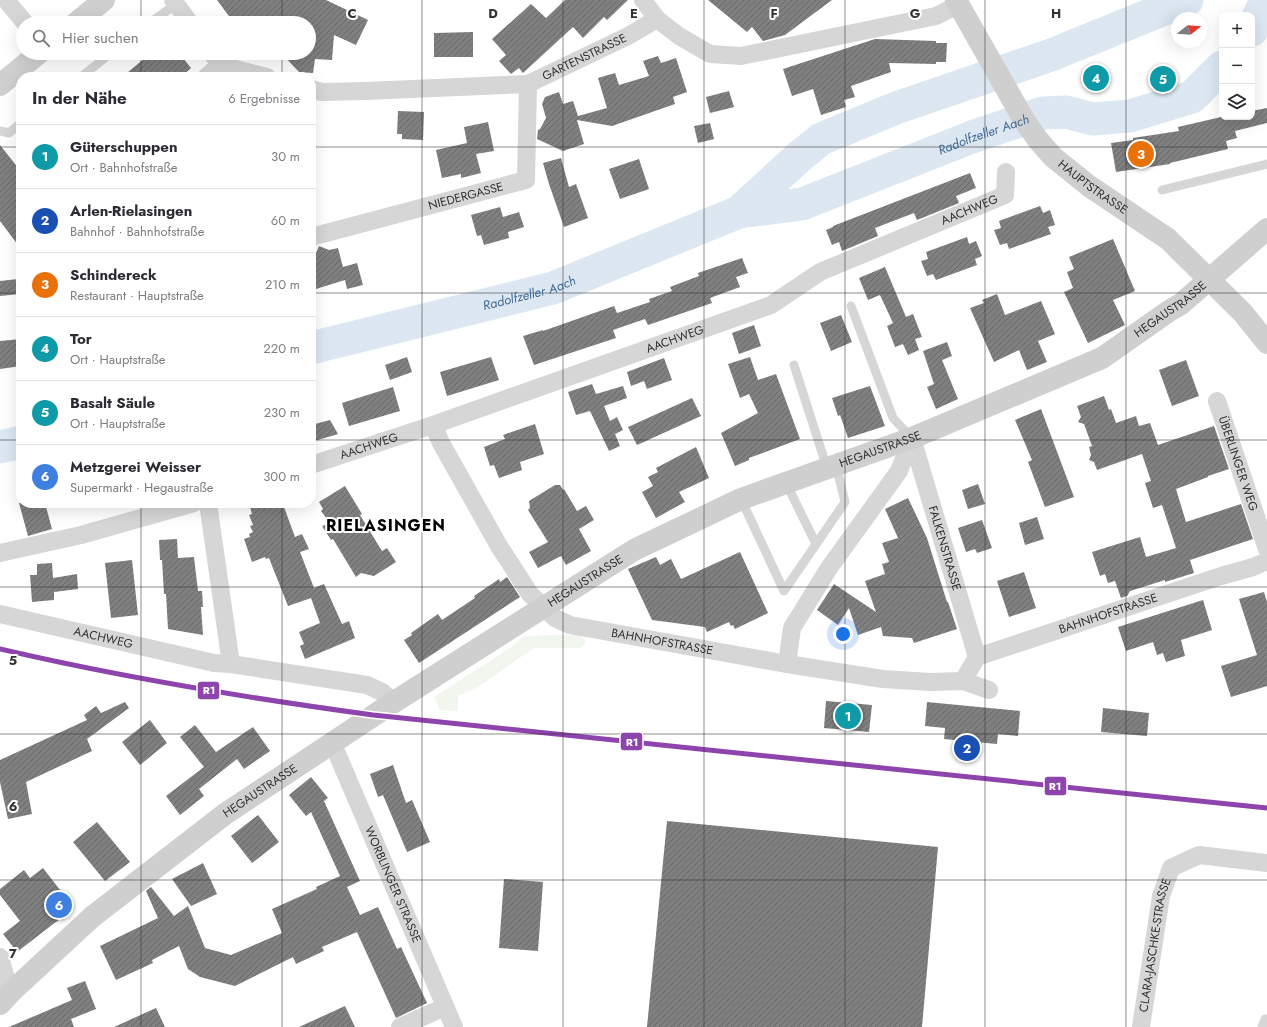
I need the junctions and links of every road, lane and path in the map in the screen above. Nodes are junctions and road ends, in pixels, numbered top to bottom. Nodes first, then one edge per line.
1 (6, 0) edge
2 (104, 0) edge
3 (643, 0) edge
4 (175, 2) edge
5 (957, 2) edge
6 (19, 16) edge
7 (85, 16) edge
8 (158, 16) edge
9 (185, 16) edge
10 (658, 19) junction
11 (30, 60) edge
12 (102, 60) edge
13 (215, 60) edge
14 (219, 60) edge
15 (87, 72) edge
16 (209, 72) edge
17 (253, 72) edge
18 (528, 84) junction
19 (0, 85) edge
20 (316, 90) edge
21 (16, 127) edge
22 (0, 131) edge
23 (1267, 164) edge
24 (1006, 172) dead end
25 (1162, 190) dead end
26 (1267, 229) edge
27 (316, 236) edge
28 (1210, 279) junction
29 (851, 306) dead end
30 (1267, 343) edge
31 (794, 365) dead end
32 (1217, 401) dead end
33 (433, 425) junction
34 (912, 438) junction
35 (316, 463) edge
36 (831, 466) junction
37 (786, 483) junction
38 (741, 499) junction
39 (176, 508) edge
40 (209, 508) edge
41 (816, 544) junction
42 (1267, 549) edge
43 (0, 553) edge
44 (1267, 561) edge
45 (542, 607) junction
46 (0, 614) edge
47 (977, 658) junction
48 (231, 664) junction
49 (787, 664) junction
50 (963, 682) junction
51 (990, 690) dead end
52 (394, 702) junction
53 (332, 742) junction
54 (1267, 863) edge
55 (0, 957) edge
56 (5, 998) edge
57 (445, 1007) junction
58 (1267, 1018) edge
59 (400, 1027) edge
60 (454, 1027) edge
61 (1141, 1027) edge
62 (1262, 1027) edge

1 - 6 street
2 - 7 main road
3 - 10 street
4 - 8 lane
4 - 9 street
5 - 10 street
5 - 28 main road, HAUPTSTRASSE
10 - 18 street, GARTENSTRASSE
11 - 19 main road
12 - 15 lane
13 - 16 street
14 - 17 street
18 - 20 street, GARTENSTRASSE
18 - 27 street, NIEDERGASSE
21 - 22 lane
23 - 25 lane
24 - 33 street, AACHWEG
26 - 28 main road, HEGAUSTRASSE
28 - 30 main road, HAUPTSTRASSE
28 - 34 main road, HEGAUSTRASSE
29 - 34 lane
31 - 36 lane
32 - 42 street, ÜBERLINGER WEG
33 - 35 street, AACHWEG
33 - 45 street, HEGAUSTRASSE
34 - 36 main road, HEGAUSTRASSE
34 - 47 street, FALKENSTRASSE
34 - 49 street
36 - 37 main road, HEGAUSTRASSE
36 - 41 lane
37 - 38 main road, HEGAUSTRASSE
37 - 41 lane
38 - 41 lane
38 - 45 main road, HEGAUSTRASSE
39 - 43 street
40 - 48 street
44 - 47 street, BAHNHOFSTRASSE
45 - 49 street, BAHNHOFSTRASSE
45 - 52 main road, HEGAUSTRASSE
46 - 48 street, AACHWEG
47 - 50 street
48 - 52 street, AACHWEG
49 - 50 street, BAHNHOFSTRASSE
50 - 51 street, BAHNHOFSTRASSE
52 - 53 main road, HEGAUSTRASSE
53 - 56 main road, HEGAUSTRASSE
53 - 57 street, WORBLINGER STRASSE
54 - 61 street, CLARA-JASCHKE-STRASSE
55 - 56 street
57 - 59 street
57 - 60 street, WORBLINGER STRASSE
58 - 62 lane

